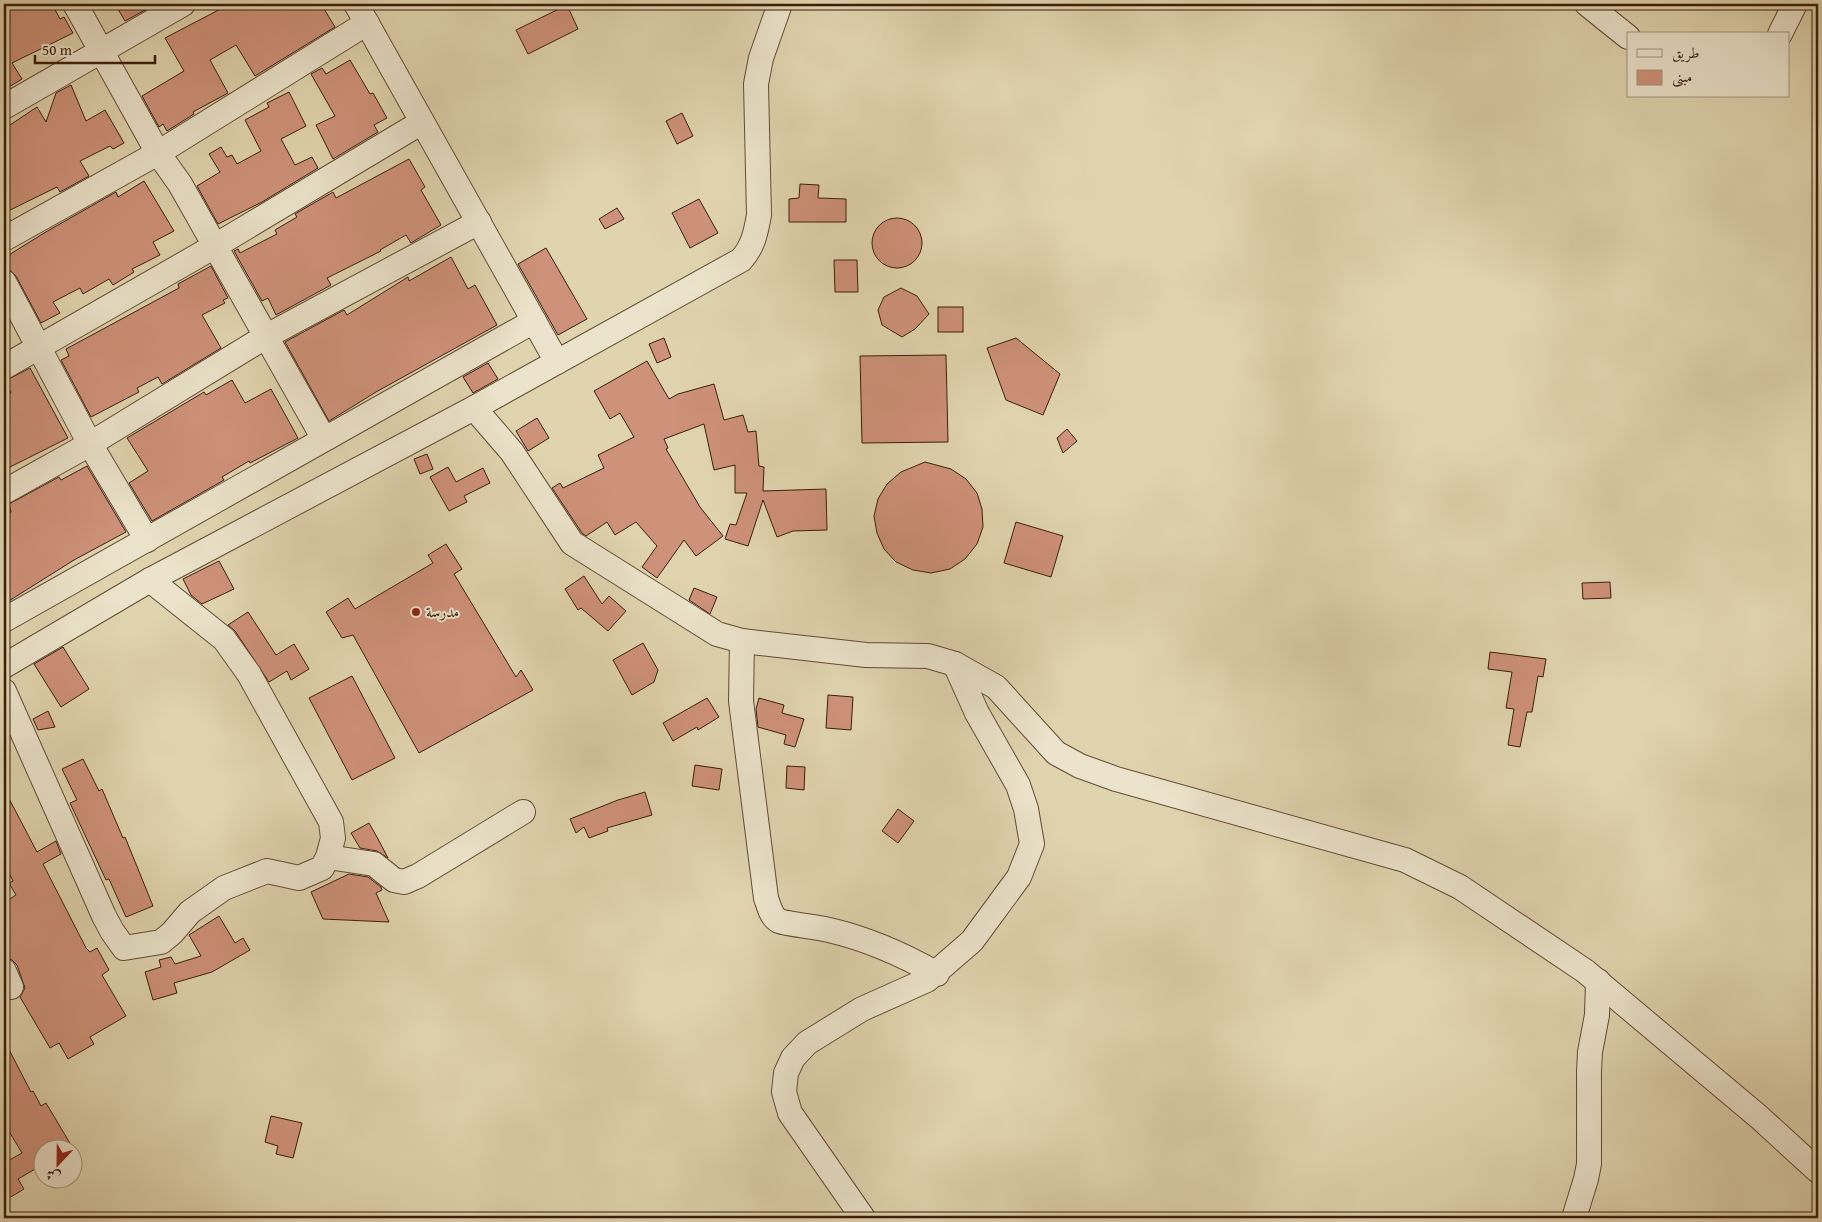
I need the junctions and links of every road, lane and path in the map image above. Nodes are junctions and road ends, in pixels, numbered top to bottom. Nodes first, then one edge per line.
1 (75, 4) edge
2 (183, 4) edge
3 (780, 4) edge
4 (1586, 4) edge
5 (1795, 4) edge
6 (361, 13) edge
7 (1781, 32) edge
8 (1627, 36) edge
9 (101, 50) junction
10 (4, 107) edge
11 (422, 122) junction
12 (158, 153) junction
13 (479, 222) junction
14 (4, 239) edge
15 (215, 246) junction
16 (4, 282) edge
17 (534, 321) junction
18 (266, 337) junction
19 (38, 348) junction
20 (557, 362) junction
21 (4, 367) edge
22 (474, 408) junction
23 (324, 439) junction
24 (90, 444) junction
25 (4, 492) edge
26 (147, 540) junction
27 (150, 580) junction
28 (4, 620) edge
29 (742, 641) junction
30 (955, 664) junction
31 (4, 666) edge
32 (4, 691) edge
33 (523, 812) dead end
34 (328, 857) junction
35 (937, 974) junction
36 (1598, 981) junction
37 (1818, 1171) edge
38 (863, 1218) edge
39 (1574, 1218) edge

1 - 9 street
2 - 9 street
3 - 20 street
4 - 8 street
5 - 7 street
6 - 11 street
6 - 12 street
9 - 10 street
9 - 12 street
11 - 13 street
11 - 15 street
12 - 14 street
12 - 15 street
13 - 17 street
13 - 18 street
15 - 18 street
15 - 19 street
16 - 19 street
17 - 20 street
17 - 23 street
18 - 23 street
18 - 24 street
19 - 21 street
19 - 24 street
20 - 22 street
22 - 27 street
22 - 29 street
23 - 26 street
24 - 25 street
24 - 26 street
26 - 28 street
27 - 31 street
27 - 34 street
29 - 30 street
29 - 35 street
30 - 35 street
30 - 36 street
32 - 34 street
33 - 34 street
35 - 38 street
36 - 37 street
36 - 39 street

